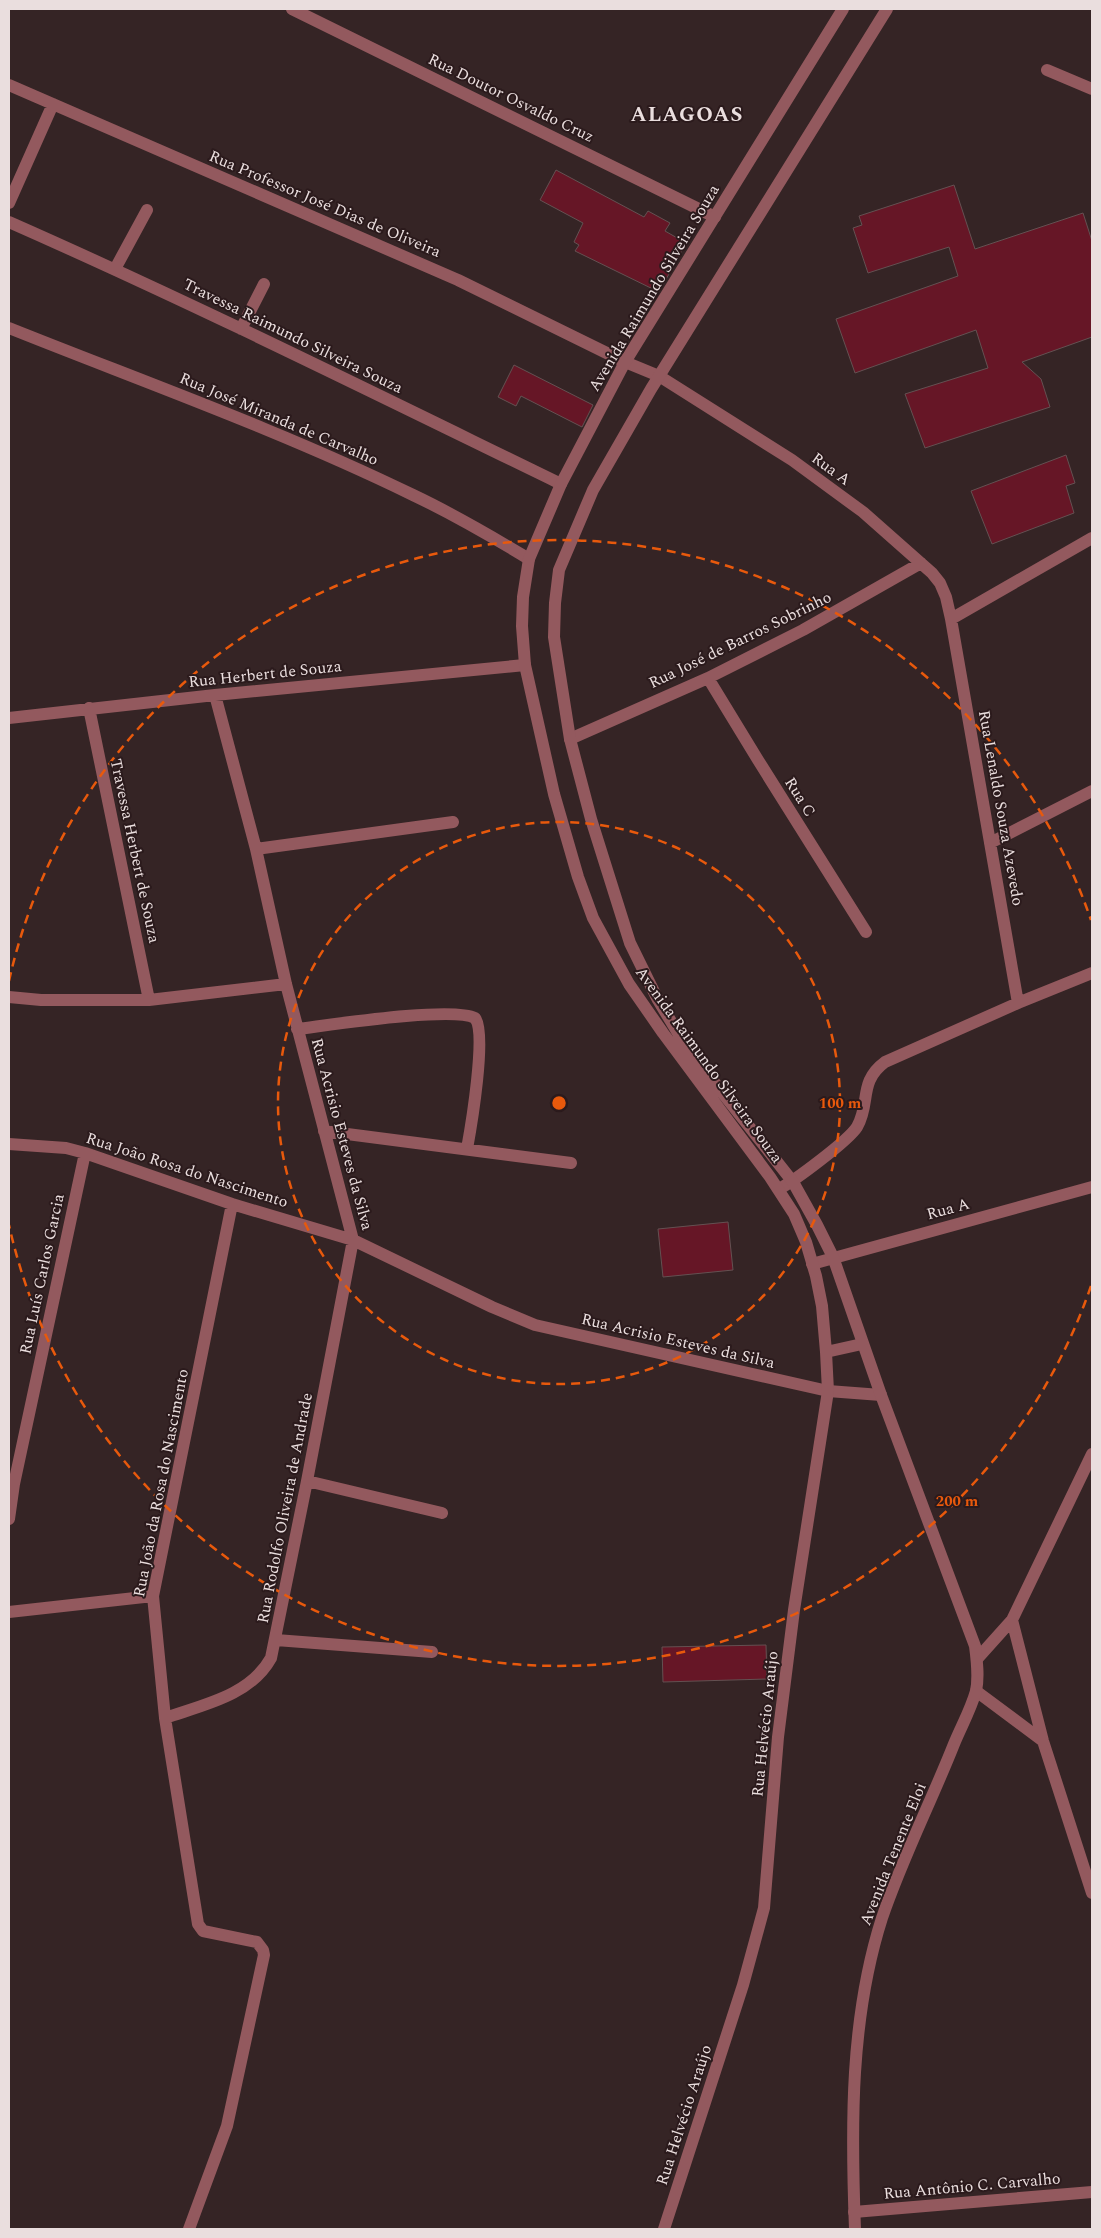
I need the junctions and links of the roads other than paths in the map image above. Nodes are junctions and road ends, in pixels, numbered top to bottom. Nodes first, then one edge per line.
1 (292, 9) edge
2 (843, 9) edge
3 (887, 9) edge
4 (1047, 70) dead end
5 (9, 85) edge
6 (1092, 89) edge
7 (53, 104) junction
8 (9, 203) edge
9 (146, 210) dead end
10 (715, 217) junction
11 (9, 222) edge
12 (116, 269) junction
13 (264, 284) dead end
14 (9, 328) edge
15 (242, 329) junction
16 (625, 362) junction
17 (659, 376) junction
18 (561, 484) junction
19 (1092, 538) edge
20 (529, 559) junction
21 (921, 563) junction
22 (951, 619) junction
23 (525, 665) junction
24 (708, 678) junction
25 (215, 695) junction
26 (89, 708) junction
27 (9, 718) edge
28 (570, 739) junction
29 (1092, 791) edge
30 (452, 822) dead end
31 (990, 843) junction
32 (256, 849) junction
33 (866, 932) dead end
34 (1092, 973) edge
35 (286, 984) junction
36 (9, 997) edge
37 (149, 1000) junction
38 (1018, 1003) junction
39 (297, 1029) junction
40 (324, 1130) junction
41 (9, 1144) edge
42 (467, 1149) junction
43 (85, 1153) junction
44 (572, 1163) dead end
45 (793, 1182) junction
46 (1092, 1187) edge
47 (779, 1189) junction
48 (232, 1204) junction
49 (794, 1214) joint
50 (353, 1240) junction
51 (833, 1257) junction
52 (812, 1264) junction
53 (862, 1344) junction
54 (826, 1352) junction
55 (828, 1391) junction
56 (881, 1395) junction
57 (1092, 1454) edge
58 (307, 1481) junction
59 (442, 1513) dead end
60 (9, 1519) edge
61 (153, 1596) junction
62 (9, 1612) edge
63 (1012, 1620) junction
64 (276, 1640) junction
65 (975, 1646) joint
66 (432, 1652) dead end
67 (977, 1659) junction
68 (976, 1691) junction
69 (165, 1718) junction
70 (1043, 1741) junction
71 (1086, 1854) edge
72 (1092, 1889) edge
73 (1092, 2192) edge
74 (854, 2212) junction
75 (189, 2229) edge
76 (664, 2229) edge
77 (855, 2229) edge

1 - 10 street, Rua Doutor Osvaldo Cruz
2 - 10 street, Avenida Raimundo Silveira Souza
3 - 17 street, Avenida Raimundo Silveira Souza
4 - 6 street
5 - 7 street, Rua Professor José Dias de Oliveira
7 - 8 street
7 - 16 street, Rua Professor José Dias de Oliveira
9 - 12 street
10 - 16 street, Avenida Raimundo Silveira Souza
11 - 12 street, Travessa Raimundo Silveira Souza
12 - 15 street, Travessa Raimundo Silveira Souza
13 - 15 street
14 - 20 street, Rua José Miranda de Carvalho
15 - 18 street, Travessa Raimundo Silveira Souza
16 - 17 street, Rua Professor José Dias de Oliveira
16 - 18 street, Avenida Raimundo Silveira Souza
17 - 21 street, Rua A
17 - 28 street, Avenida Raimundo Silveira Souza
18 - 20 street, Avenida Raimundo Silveira Souza
19 - 22 street
20 - 23 street, Avenida Raimundo Silveira Souza
21 - 22 street, Rua A
21 - 24 street, Rua José de Barros Sobrinho
22 - 31 street, Rua Lenaldo Souza Azevedo
23 - 25 street, Rua Herbert de Souza
23 - 47 street, Avenida Raimundo Silveira Souza
24 - 28 street, Rua José de Barros Sobrinho
24 - 33 street, Rua C
25 - 26 street, Rua Herbert de Souza
25 - 32 street, Rua Acrisio Esteves da Silva
26 - 27 street, Rua Herbert de Souza
26 - 37 street, Travessa Herbert de Souza
28 - 45 street, Avenida Raimundo Silveira Souza
29 - 31 street
30 - 32 street
31 - 38 street, Rua Lenaldo Souza Azevedo
32 - 35 street, Rua Acrisio Esteves da Silva
34 - 38 street, Avenida Raimundo Silveira Souza
35 - 37 street
35 - 39 street, Rua Acrisio Esteves da Silva
36 - 37 street
38 - 45 street, Avenida Raimundo Silveira Souza
39 - 40 street, Rua Acrisio Esteves da Silva
39 - 42 street
40 - 42 street
40 - 50 street, Rua Acrisio Esteves da Silva
41 - 43 street, Rua João Rosa do Nascimento
42 - 44 street
43 - 48 street, Rua João Rosa do Nascimento
43 - 60 street, Rua Luís Carlos Garcia
45 - 47 street, Avenida Raimundo Silveira Souza
45 - 51 street, Avenida Raimundo Silveira Souza
46 - 51 street, Rua A
47 - 49 street, Avenida Raimundo Silveira Souza
48 - 50 street, Rua João Rosa do Nascimento
48 - 61 street, Rua João da Rosa do Nascimento
49 - 52 street, Rua Helvécio Araújo
50 - 55 street, Rua Acrisio Esteves da Silva
50 - 58 street, Rua Rodolfo Oliveira de Andrade
51 - 52 street, Rua A
51 - 53 street, Avenida Raimundo Silveira Souza
52 - 54 street, Rua Helvécio Araújo
53 - 54 street
53 - 56 street, Avenida Raimundo Silveira Souza
54 - 55 street, Rua Helvécio Araújo
55 - 56 street, Rua Acrisio Esteves da Silva
55 - 76 street, Rua Helvécio Araújo
56 - 65 street, Avenida Raimundo Silveira Souza
57 - 63 street
58 - 59 street
58 - 64 street, Rua Rodolfo Oliveira de Andrade
61 - 62 street
61 - 69 street, Rua João da Rosa do Nascimento
63 - 67 street
63 - 70 street
64 - 66 street
64 - 69 street, Rua Rodolfo Oliveira de Andrade
65 - 67 street, Avenida Tenente Eloi
67 - 68 street, Avenida Tenente Eloi
68 - 70 street
68 - 74 street, Avenida Tenente Eloi
69 - 75 street, Rua João da Rosa do Nascimento
70 - 71 street
71 - 72 street
73 - 74 street, Rua Antônio C. Carvalho
74 - 77 street, Avenida Tenente Eloi

